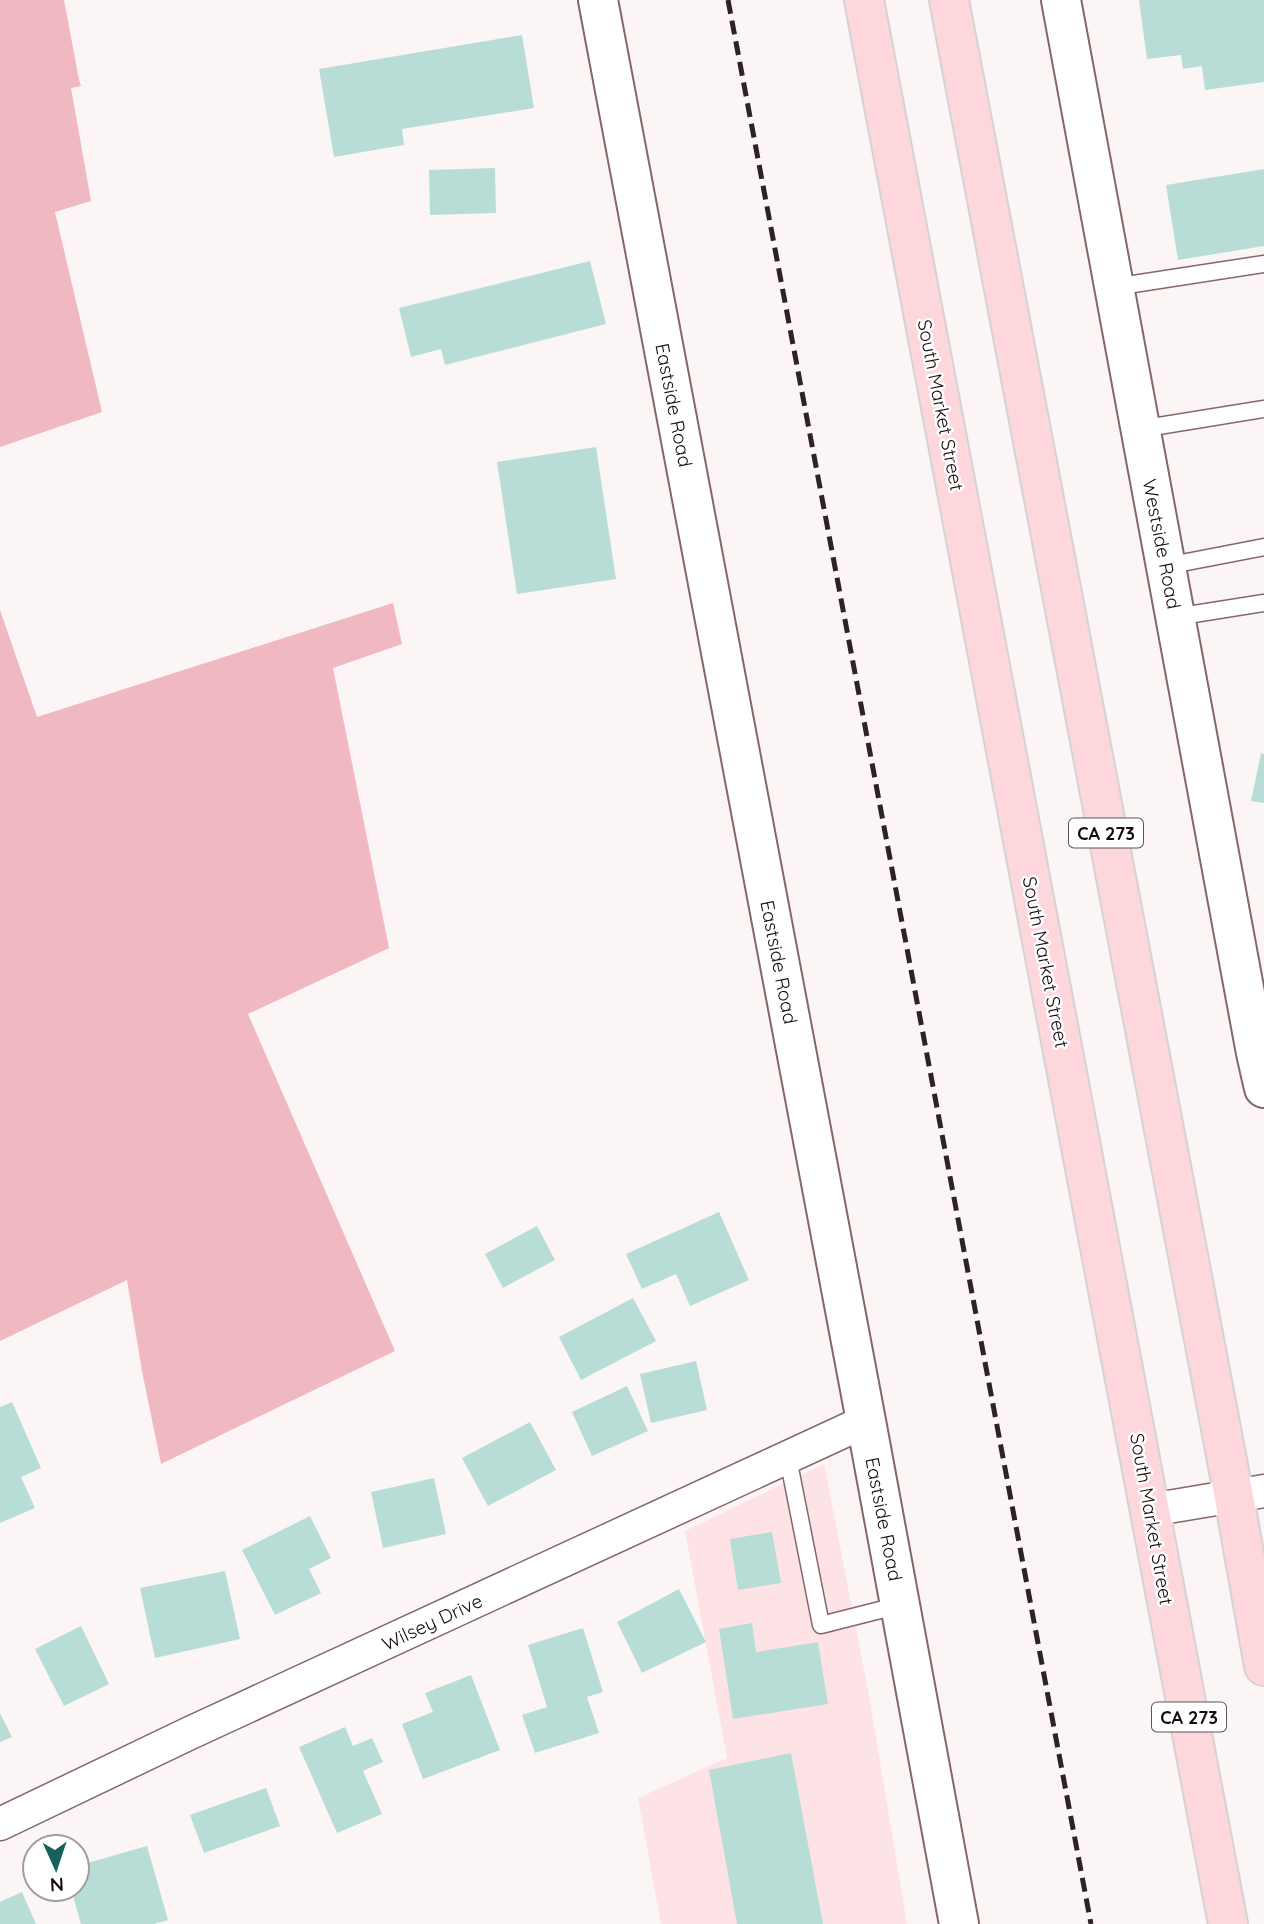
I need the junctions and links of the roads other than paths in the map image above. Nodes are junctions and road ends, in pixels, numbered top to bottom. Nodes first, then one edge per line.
1 (598, 0) edge
2 (864, 0) edge
3 (949, 0) edge
4 (1060, 0) edge
5 (1264, 264) edge
6 (1114, 287) junction
7 (1264, 410) edge
8 (1140, 429) junction
9 (1264, 547) edge
10 (1166, 566) junction
11 (1264, 603) edge
12 (1175, 617) junction
13 (1264, 1088) edge
14 (866, 1422) junction
15 (788, 1458) junction
16 (1249, 1494) edge
17 (1150, 1510) junction
18 (900, 1605) junction
19 (1264, 1666) edge
20 (0, 1825) edge
21 (959, 1924) edge
22 (1228, 1924) edge

1 - 14 street, Eastside Road
2 - 17 main road, South Market Street / CA 273
3 - 16 main road, CA 273
4 - 6 street, Westside Road
5 - 6 lane
6 - 8 street, Westside Road
7 - 8 lane
8 - 10 street, Westside Road
9 - 10 lane
10 - 12 street, Westside Road
11 - 12 lane
12 - 13 street, Westside Road
14 - 15 street, Wilsey Drive
14 - 18 street, Eastside Road
15 - 18 lane
15 - 20 street, Wilsey Drive
16 - 17 street
16 - 19 main road, CA 273
17 - 22 main road, South Market Street / CA 273
18 - 21 street, Eastside Road

